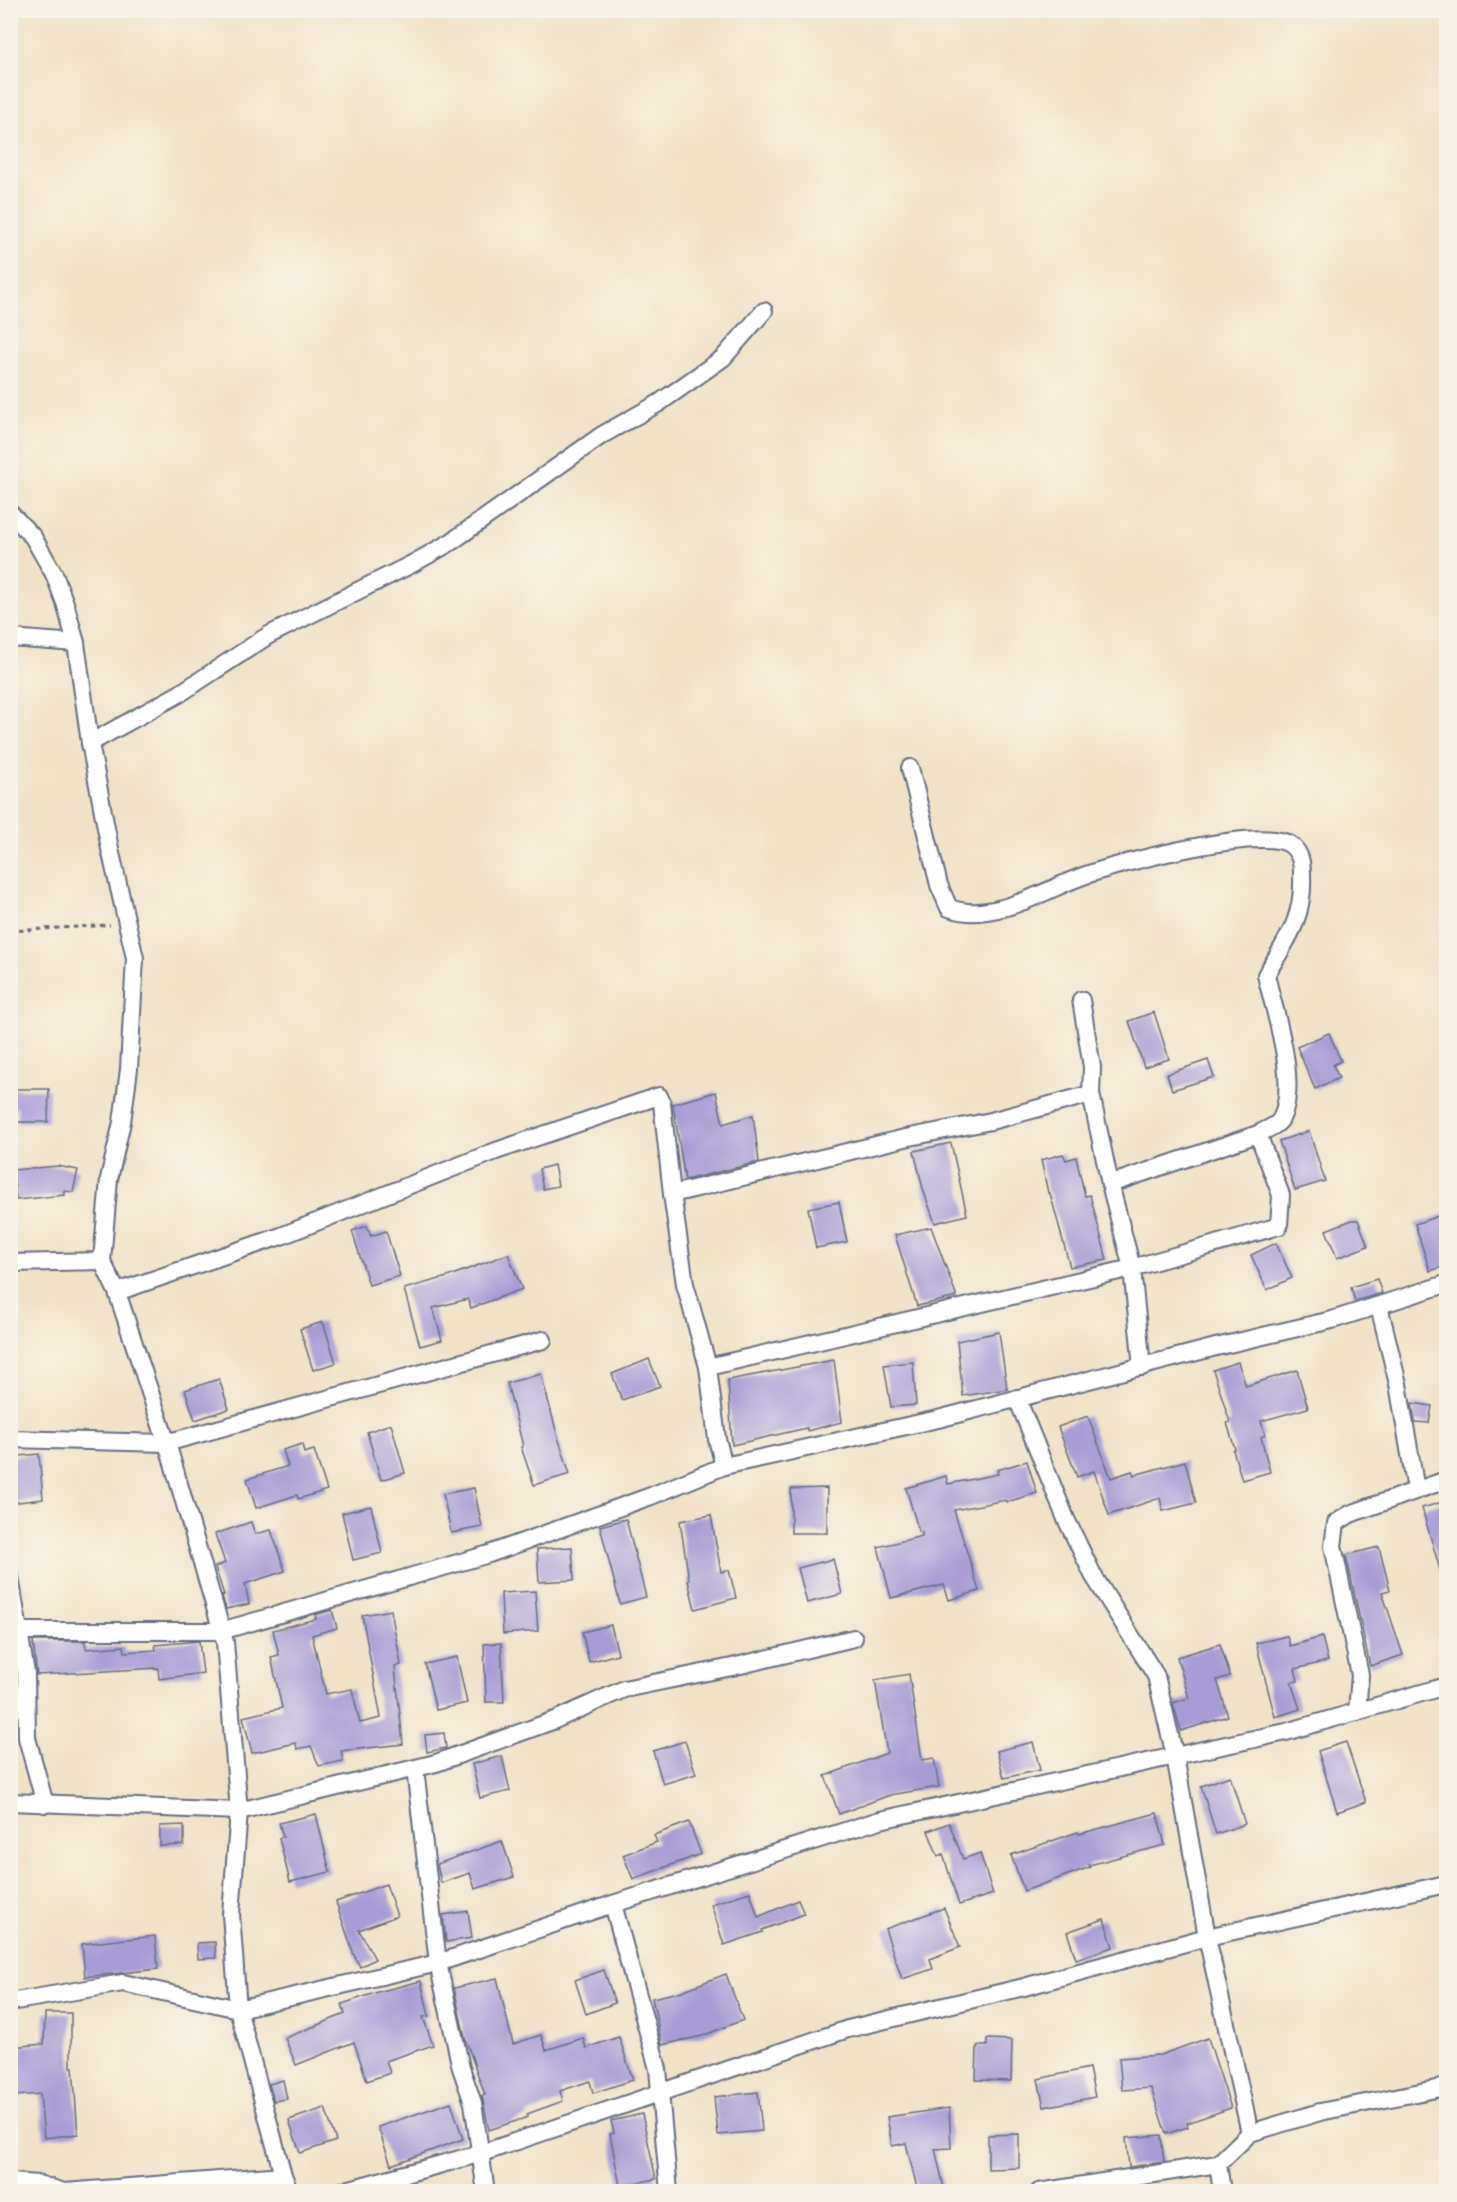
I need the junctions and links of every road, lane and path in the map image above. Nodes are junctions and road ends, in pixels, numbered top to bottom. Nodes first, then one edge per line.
1 (764, 311) dead end
2 (10, 513) edge
3 (10, 638) edge
4 (76, 643) junction
5 (90, 743) junction
6 (910, 768) dead end
7 (127, 924) junction
8 (10, 931) edge
9 (1081, 1000) dead end
10 (1091, 1094) junction
11 (1258, 1134) junction
12 (1110, 1184) junction
13 (672, 1194) junction
14 (102, 1261) junction
15 (10, 1263) edge
16 (1132, 1268) junction
17 (1446, 1284) edge
18 (117, 1292) junction
19 (1379, 1306) junction
20 (543, 1340) dead end
21 (708, 1367) junction
22 (1142, 1367) junction
23 (1017, 1398) junction
24 (10, 1440) edge
25 (166, 1443) junction
26 (724, 1466) junction
27 (1446, 1480) edge
28 (1416, 1490) junction
29 (10, 1577) edge
30 (19, 1631) junction
31 (221, 1631) junction
32 (854, 1638) dead end
33 (1446, 1686) edge
34 (1357, 1712) junction
35 (1175, 1756) junction
36 (415, 1769) junction
37 (10, 1802) edge
38 (45, 1804) junction
39 (239, 1811) junction
40 (1446, 1884) edge
41 (613, 1904) junction
42 (1208, 1937) junction
43 (438, 1963) junction
44 (10, 2002) edge
45 (238, 2008) junction
46 (1446, 2086) edge
47 (660, 2094) junction
48 (1250, 2133) junction
49 (482, 2153) junction
50 (1218, 2164) junction
51 (283, 2175) junction
52 (10, 2182) edge
53 (64, 2192) edge
54 (290, 2192) edge
55 (339, 2192) edge
56 (486, 2192) edge
57 (669, 2192) edge
58 (1039, 2192) edge
59 (1222, 2192) edge

1 - 5 street
2 - 4 street
3 - 4 street
4 - 5 street
5 - 7 street
6 - 11 street
7 - 8 path
7 - 14 street
9 - 10 street
10 - 12 street
10 - 13 street
11 - 12 street
11 - 16 street
12 - 16 street
13 - 18 street
13 - 21 street
14 - 15 street
14 - 18 street
16 - 21 street
16 - 22 street
17 - 19 street
18 - 25 street
19 - 22 street
19 - 28 street
20 - 25 street
21 - 26 street
22 - 23 street
23 - 26 street
23 - 35 street
24 - 25 street
25 - 31 street
26 - 31 street
27 - 28 street
28 - 34 street
29 - 30 street
30 - 31 street
30 - 38 street
31 - 39 street
32 - 36 street
33 - 34 street
34 - 35 street
35 - 41 street
35 - 42 street
36 - 39 street
36 - 43 street
37 - 38 street
38 - 39 street
39 - 45 street
40 - 42 street
41 - 43 street
41 - 47 street
42 - 47 street
42 - 48 street
43 - 45 street
43 - 49 street
44 - 45 street
45 - 51 street
46 - 48 street
47 - 49 street
47 - 57 street
48 - 50 street
49 - 55 street
49 - 56 street
50 - 58 street
50 - 59 street
51 - 53 street
51 - 54 street
52 - 53 street

